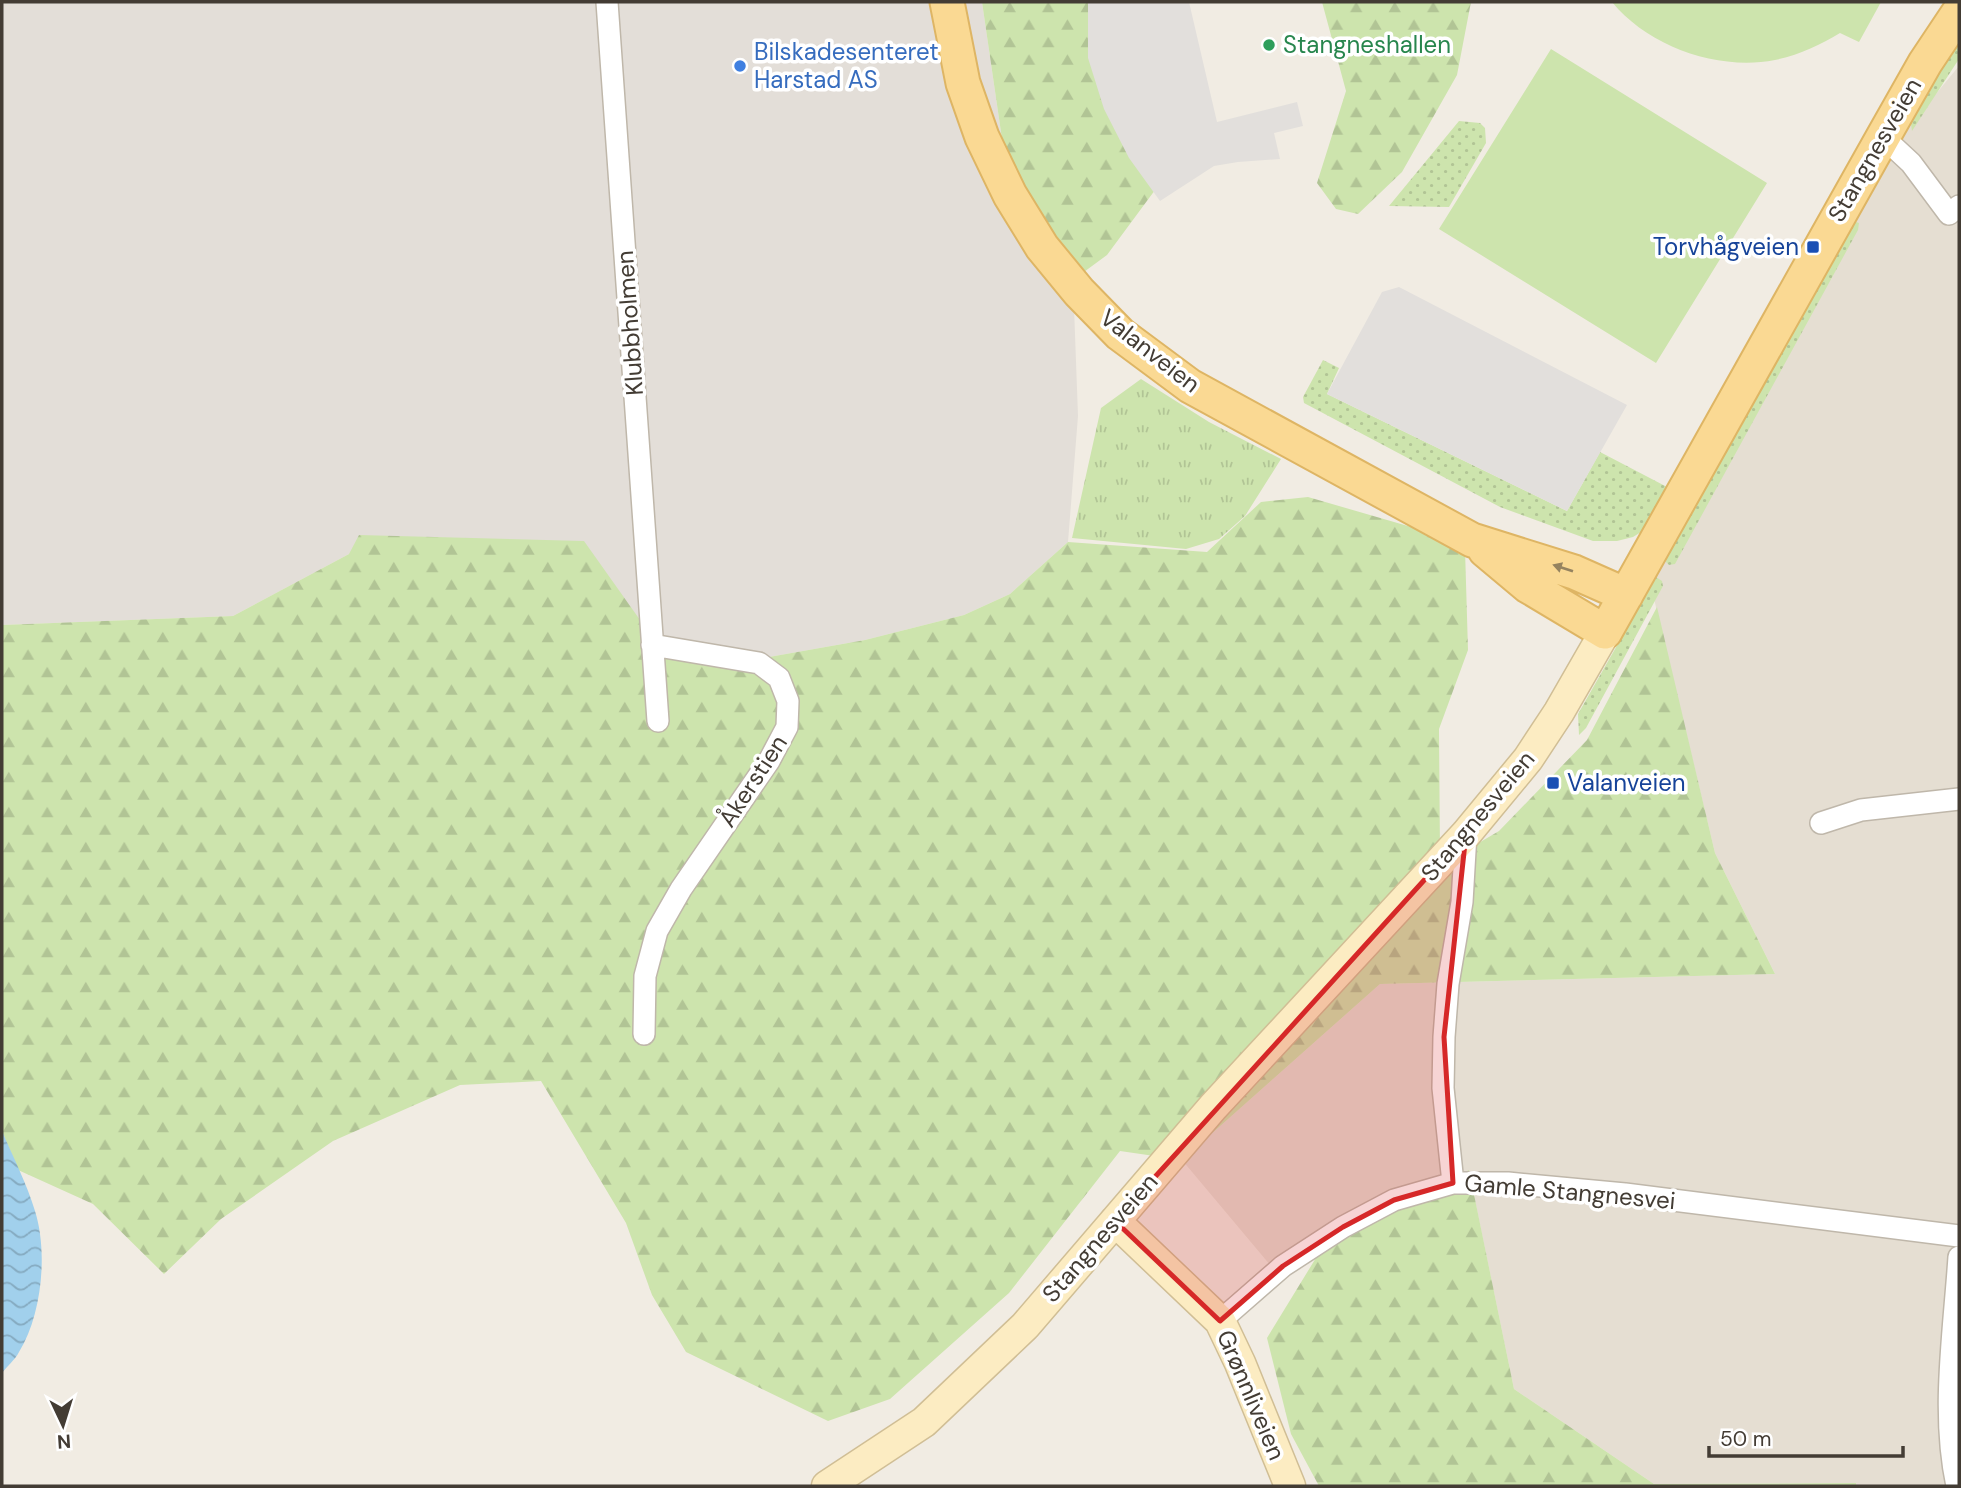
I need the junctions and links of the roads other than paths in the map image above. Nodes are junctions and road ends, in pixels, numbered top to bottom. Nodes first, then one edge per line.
1 (607, 2) edge
2 (947, 2) edge
3 (1959, 12) edge
4 (1883, 137) junction
5 (1959, 206) edge
6 (1472, 540) junction
7 (1626, 595) junction
8 (1605, 632) junction
9 (652, 645) junction
10 (658, 721) dead end
11 (1959, 799) edge
12 (1821, 823) dead end
13 (1466, 834) junction
14 (643, 1034) dead end
15 (1453, 1182) junction
16 (1115, 1221) junction
17 (1959, 1236) edge
18 (1959, 1257) edge
19 (1220, 1321) junction
20 (827, 1486) edge
21 (1290, 1486) edge
22 (1957, 1486) edge

1 - 9 street, Klubbholmen
2 - 6 main road, Valanveien
3 - 4 main road, Stangnesveien
4 - 5 street
4 - 7 main road, Stangnesveien
7 -> 6 main road, Valanveien
6 - 8 main road, Valanveien
7 - 8 main road, Stangnesveien
8 - 13 main road, Stangnesveien
9 - 10 street
9 - 14 street, Åkerstien
11 - 12 street
13 - 15 street
13 - 16 main road, Stangnesveien
15 - 17 street, Gamle Stangnesvei
15 - 19 street, Gamle Stangnesvei
16 - 19 main road, Grønnliveien
16 - 20 main road, Stangnesveien
18 - 22 street
19 - 21 main road, Grønnliveien

